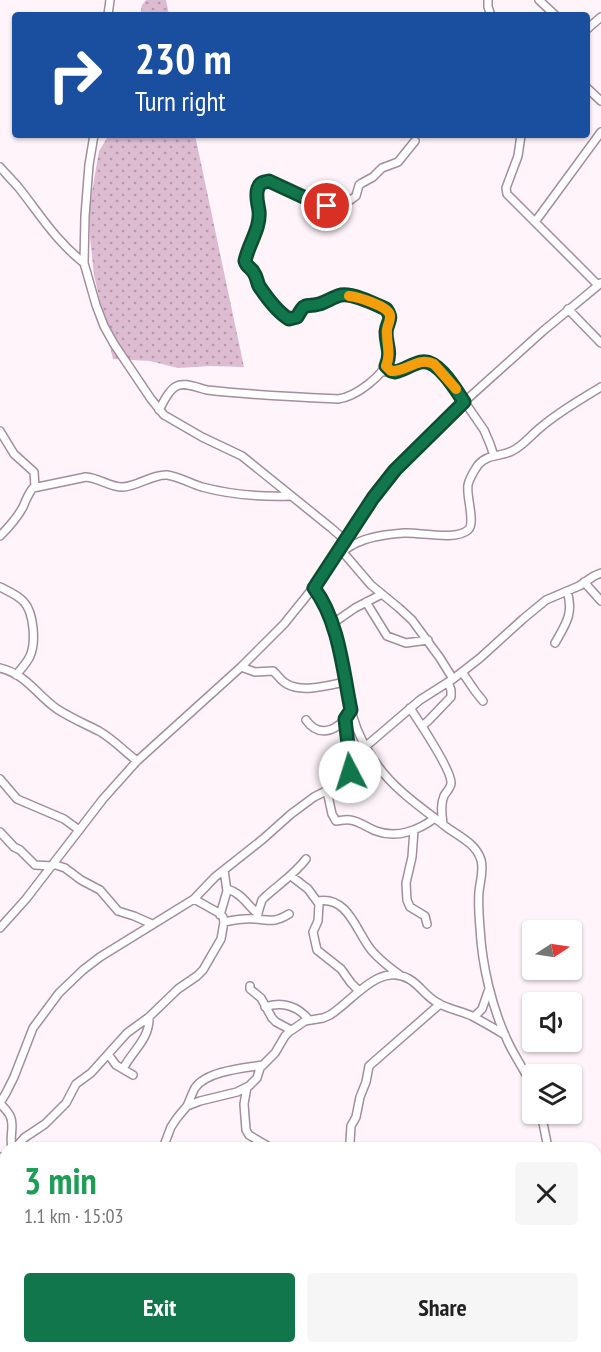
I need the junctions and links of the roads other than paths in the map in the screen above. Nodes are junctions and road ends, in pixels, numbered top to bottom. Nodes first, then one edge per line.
1 (539, 0) edge
2 (552, 12) edge
3 (590, 91) edge
4 (601, 101) edge
5 (601, 132) edge
6 (94, 138) edge
7 (520, 138) edge
8 (415, 141) dead end
9 (0, 167) edge
10 (535, 222) junction
11 (84, 263) junction
12 (600, 284) edge
13 (568, 309) junction
14 (601, 342) edge
15 (386, 370) junction
16 (601, 387) edge
17 (464, 402) junction
18 (159, 410) junction
19 (0, 431) edge
20 (494, 456) junction
21 (35, 487) junction
22 (290, 496) junction
23 (0, 536) edge
24 (345, 540) junction
25 (341, 550) junction
26 (601, 573) edge
27 (584, 582) junction
28 (0, 587) edge
29 (314, 588) junction
30 (567, 591) junction
31 (382, 594) junction
32 (601, 601) edge
33 (366, 602) junction
34 (332, 624) junction
35 (428, 640) junction
36 (555, 643) dead end
37 (241, 667) junction
38 (0, 668) edge
39 (462, 672) junction
40 (16, 675) junction
41 (450, 680) junction
42 (345, 682) junction
43 (483, 701) dead end
44 (410, 708) junction
45 (351, 710) junction
46 (345, 719) junction
47 (306, 720) dead end
48 (422, 726) junction
49 (365, 747) junction
50 (370, 755) junction
51 (136, 761) junction
52 (350, 772) junction
53 (0, 779) edge
54 (327, 791) junction
55 (435, 818) junction
56 (443, 824) junction
57 (79, 830) junction
58 (414, 830) junction
59 (0, 832) edge
60 (306, 859) dead end
61 (52, 866) junction
62 (224, 870) junction
63 (291, 876) junction
64 (227, 889) junction
65 (194, 899) junction
66 (318, 901) junction
67 (289, 914) dead end
68 (257, 916) junction
69 (222, 918) junction
70 (152, 924) junction
71 (428, 924) dead end
72 (0, 928) edge
73 (400, 975) junction
74 (250, 986) dead end
75 (489, 986) junction
76 (359, 991) junction
77 (440, 1004) junction
78 (265, 1007) junction
79 (148, 1017) junction
80 (474, 1017) junction
81 (309, 1020) junction
82 (291, 1030) junction
83 (505, 1035) junction
84 (108, 1054) junction
85 (263, 1065) junction
86 (123, 1069) junction
87 (522, 1069) edge
88 (133, 1075) dead end
89 (247, 1087) junction
90 (0, 1103) edge
91 (188, 1106) junction
92 (543, 1124) edge
93 (11, 1142) edge
94 (20, 1142) edge
95 (165, 1142) edge
96 (261, 1142) edge
97 (350, 1142) edge
98 (547, 1142) edge

1 - 2 street
3 - 4 street
5 - 10 street
6 - 11 street
7 - 10 street
8 - 15 street
9 - 11 street
10 - 12 street
11 - 18 street
12 - 13 street
13 - 14 street
13 - 17 street
15 - 17 street
15 - 18 street
16 - 20 street
17 - 20 street
17 - 24 street
18 - 22 street
19 - 21 street
20 - 25 street
21 - 22 street
21 - 23 street
22 - 24 street
24 - 25 street
25 - 29 street
25 - 31 street
26 - 27 street
27 - 30 street
27 - 32 street
28 - 40 street
29 - 34 street
29 - 37 street
30 - 36 street
30 - 39 street
31 - 33 street
31 - 35 street
33 - 34 street
33 - 35 street
34 - 42 street
35 - 41 street
37 - 42 street
37 - 51 street
38 - 40 street
39 - 41 street
39 - 43 street
40 - 51 street
41 - 44 street
41 - 48 street
42 - 45 street
44 - 48 street
44 - 49 street
45 - 46 street
45 - 49 street
46 - 47 street
46 - 52 street
48 - 56 street
49 - 50 street
50 - 52 street
50 - 55 street
51 - 57 street
52 - 54 street
53 - 57 street
54 - 58 street
54 - 62 street
55 - 56 street
55 - 58 street
56 - 75 street
57 - 61 street
58 - 71 street
59 - 61 street
60 - 63 street
61 - 70 street
61 - 72 street
62 - 64 street
62 - 65 street
63 - 66 street
63 - 68 street
64 - 68 street
64 - 69 street
65 - 69 street
65 - 70 street
66 - 73 street
66 - 76 street
67 - 68 street
68 - 69 street
69 - 79 street
70 - 90 street
73 - 76 street
73 - 77 street
74 - 78 street
75 - 80 street
75 - 83 street
76 - 81 street
77 - 80 street
77 - 97 street
78 - 81 street
78 - 82 street
79 - 84 street
79 - 86 street
80 - 83 street
81 - 82 street
82 - 85 street
83 - 87 street
84 - 86 street
84 - 94 street
85 - 89 street
85 - 91 street
86 - 88 street
89 - 91 street
89 - 96 street
90 - 93 street
91 - 95 street
92 - 98 street

